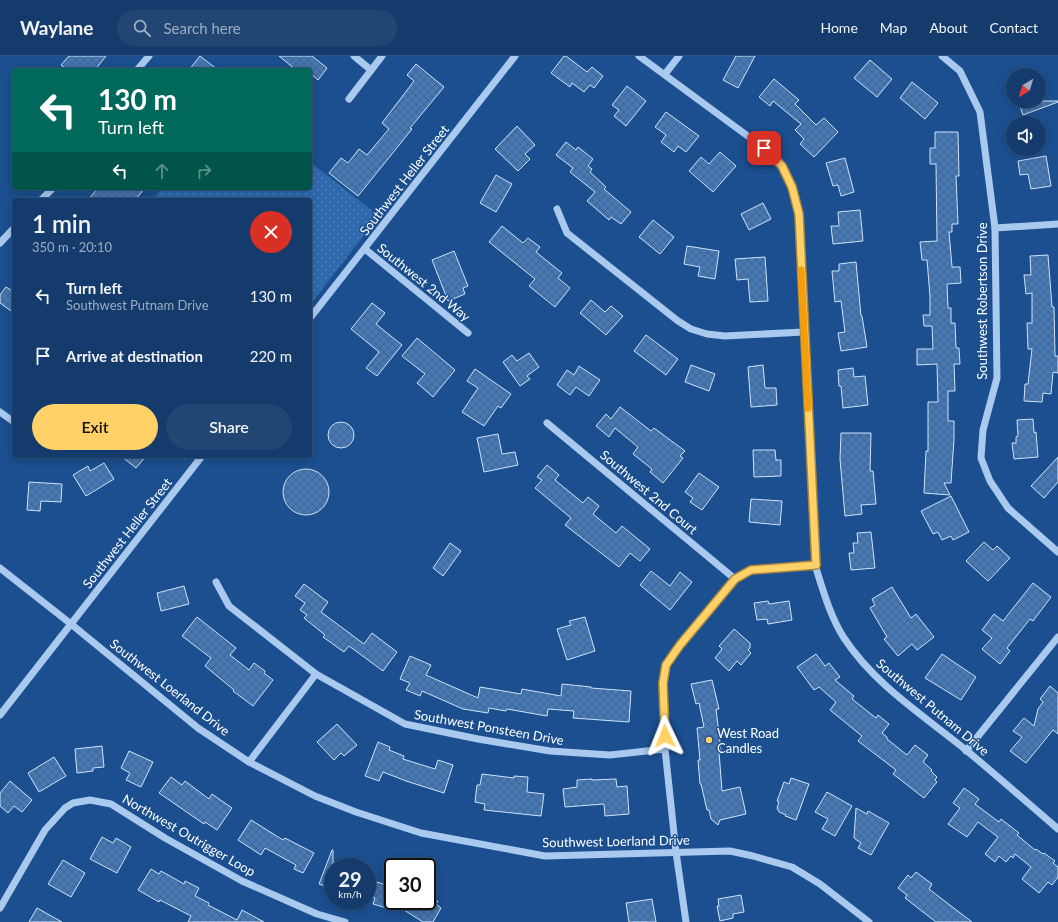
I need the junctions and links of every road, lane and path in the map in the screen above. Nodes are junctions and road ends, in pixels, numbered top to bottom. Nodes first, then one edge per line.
1 (149, 56) edge
2 (354, 56) edge
3 (382, 56) edge
4 (516, 56) edge
5 (639, 56) edge
6 (679, 56) edge
7 (942, 56) edge
8 (139, 68) edge
9 (371, 70) junction
10 (665, 74) junction
11 (349, 100) dead end
12 (51, 190) edge
13 (43, 198) edge
14 (557, 209) dead end
15 (1058, 224) edge
16 (995, 228) junction
17 (12, 230) edge
18 (0, 244) edge
19 (365, 249) junction
20 (312, 315) edge
21 (804, 332) junction
22 (468, 333) dead end
23 (0, 412) edge
24 (12, 421) edge
25 (547, 423) dead end
26 (200, 458) edge
27 (1058, 552) edge
28 (816, 565) junction
29 (0, 568) edge
30 (735, 579) junction
31 (216, 582) dead end
32 (71, 624) junction
33 (1058, 637) edge
34 (316, 674) junction
35 (0, 715) edge
36 (666, 749) junction
37 (966, 750) junction
38 (249, 762) junction
39 (1058, 829) edge
40 (676, 852) junction
41 (0, 908) edge
42 (345, 922) edge
43 (686, 922) edge
44 (869, 922) edge

1 - 8 street
2 - 9 street
3 - 9 street
4 - 19 street, Southwest Heller Street
5 - 10 street, Southwest Putnam Drive
6 - 10 street
7 - 16 street, Southwest Robertson Drive
9 - 11 street
10 - 21 street, Southwest Putnam Drive
12 - 13 street
14 - 21 street
15 - 16 street
16 - 27 street, Southwest Robertson Drive
17 - 18 street
19 - 20 street, Southwest Heller Street
19 - 22 street, Southwest 2nd Way
21 - 28 street, Southwest Putnam Drive
23 - 24 street
25 - 30 street, Southwest 2nd Court
26 - 32 street, Southwest Heller Street
28 - 30 street
28 - 37 street, Southwest Putnam Drive
29 - 32 street, Southwest Loerland Drive
30 - 36 street
31 - 34 street, Southwest Ponsteen Drive
32 - 35 street, Southwest Heller Street
32 - 38 street, Southwest Loerland Drive
33 - 37 street
34 - 36 street, Southwest Ponsteen Drive
34 - 38 street
36 - 40 street
37 - 39 street, Southwest Putnam Drive
38 - 40 street, Southwest Loerland Drive
40 - 43 street
40 - 44 street, Southwest Loerland Drive
41 - 42 street, Northwest Outrigger Loop

